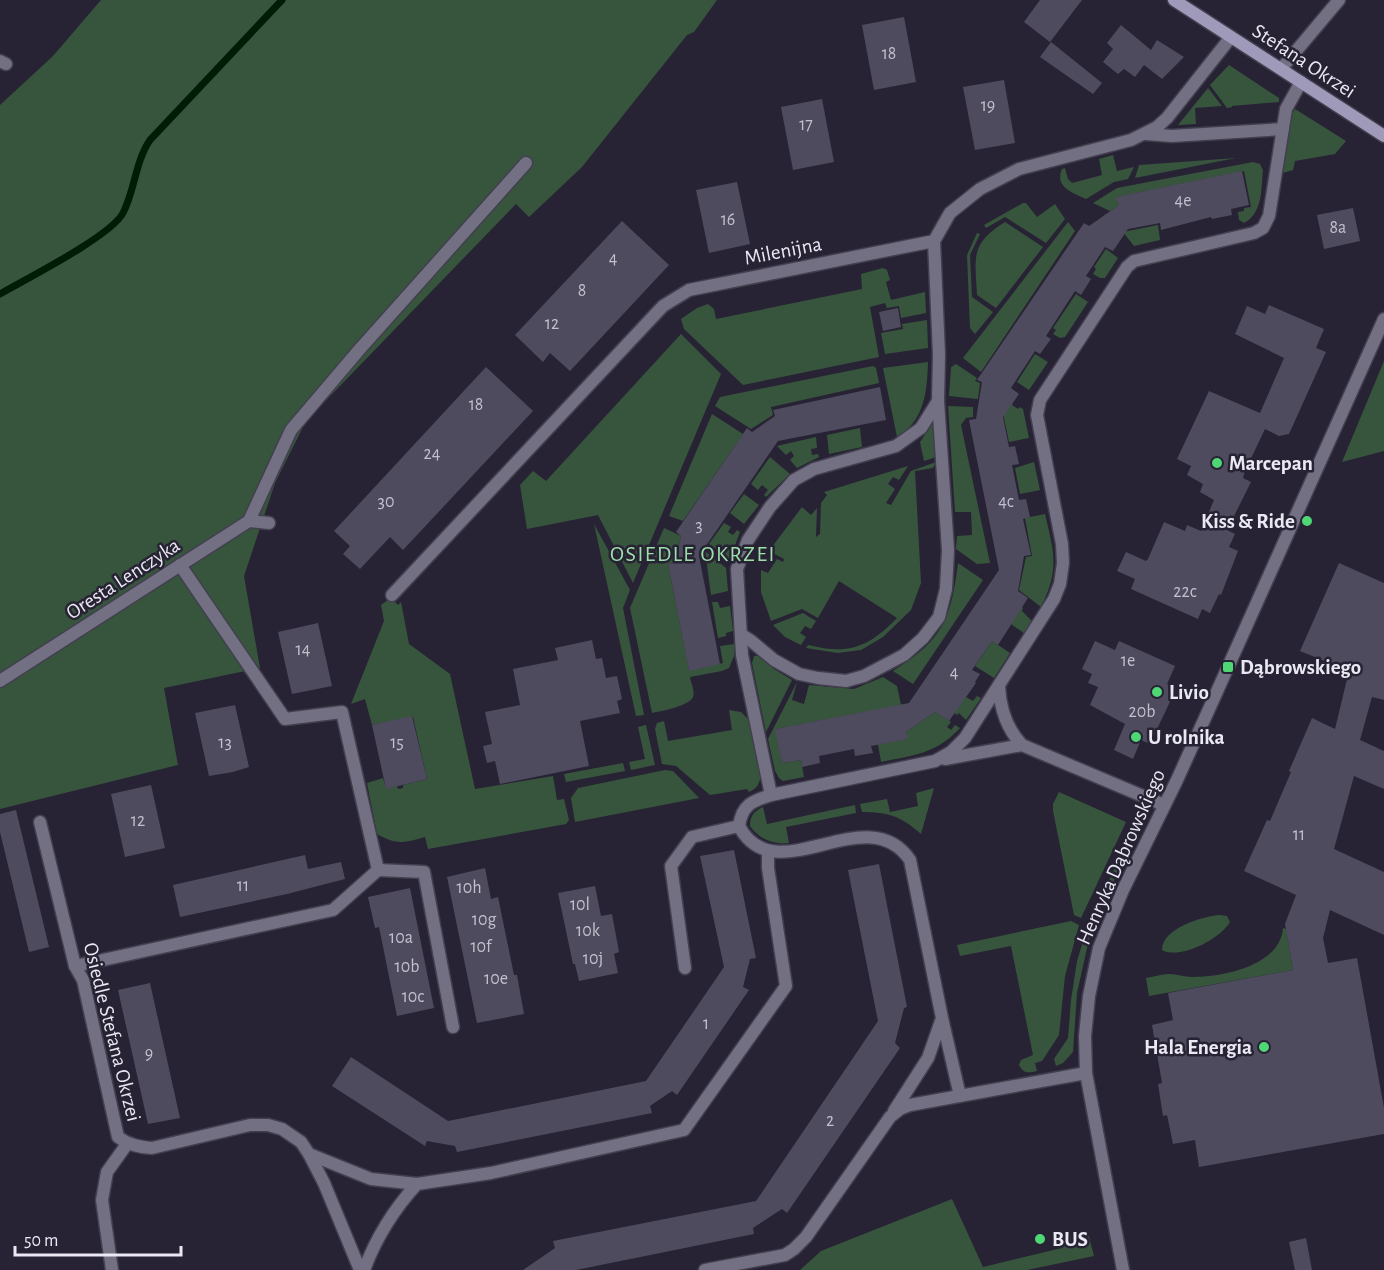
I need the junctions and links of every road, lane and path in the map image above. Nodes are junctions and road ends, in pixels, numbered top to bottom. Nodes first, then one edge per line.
1 (1174, 0) edge
2 (1339, 0) edge
3 (1231, 37) junction
4 (1281, 69) junction
5 (1301, 82) junction
6 (1283, 129) junction
7 (1146, 134) junction
8 (1384, 136) edge
9 (526, 163) dead end
10 (934, 241) junction
11 (1384, 319) edge
12 (938, 401) junction
13 (249, 521) junction
14 (269, 524) dead end
15 (180, 565) junction
16 (392, 595) dead end
17 (742, 635) junction
18 (0, 681) edge
19 (999, 685) junction
20 (1022, 745) junction
21 (935, 761) junction
22 (771, 795) junction
23 (1164, 805) junction
24 (40, 822) dead end
25 (739, 826) junction
26 (768, 851) junction
27 (378, 870) junction
28 (75, 966) junction
29 (685, 968) dead end
30 (942, 1018) junction
31 (453, 1027) dead end
32 (1086, 1073) junction
33 (960, 1096) junction
34 (890, 1117) junction
35 (127, 1144) junction
36 (309, 1154) junction
37 (417, 1184) junction
38 (112, 1270) edge
39 (362, 1270) edge
40 (705, 1270) edge
41 (1123, 1270) edge

1 - 3 street, Stefana Okrzei
2 - 4 street
3 - 4 street, Stefana Okrzei
3 - 7 street
4 - 5 street, Stefana Okrzei
5 - 6 street
5 - 8 street, Stefana Okrzei
6 - 7 street
6 - 19 street
7 - 10 street
9 - 13 street
10 - 12 street
10 - 16 street, Milenijna
11 - 23 street, Henryka Dąbrowskiego
12 - 17 street
12 - 17 street
13 - 14 street
13 - 15 street, Oresta Lenczyka
15 - 18 street, Oresta Lenczyka
15 - 27 street
17 - 22 street
19 - 20 street
19 - 21 street
20 - 21 street
20 - 23 street
21 - 22 street
22 - 25 street
23 - 32 street, Henryka Dąbrowskiego
24 - 28 street, Osiedle Stefana Okrzei
25 - 26 street
25 - 29 street
26 - 30 street
26 - 37 street
27 - 28 street
27 - 31 street
28 - 35 street, Osiedle Stefana Okrzei
30 - 33 street
30 - 34 street
32 - 33 street
32 - 41 street, Henryka Dąbrowskiego
33 - 34 street
34 - 40 street
35 - 36 street, Osiedle Stefana Okrzei
35 - 38 street
36 - 37 street
36 - 39 street, Osiedle Stefana Okrzei
37 - 39 street

